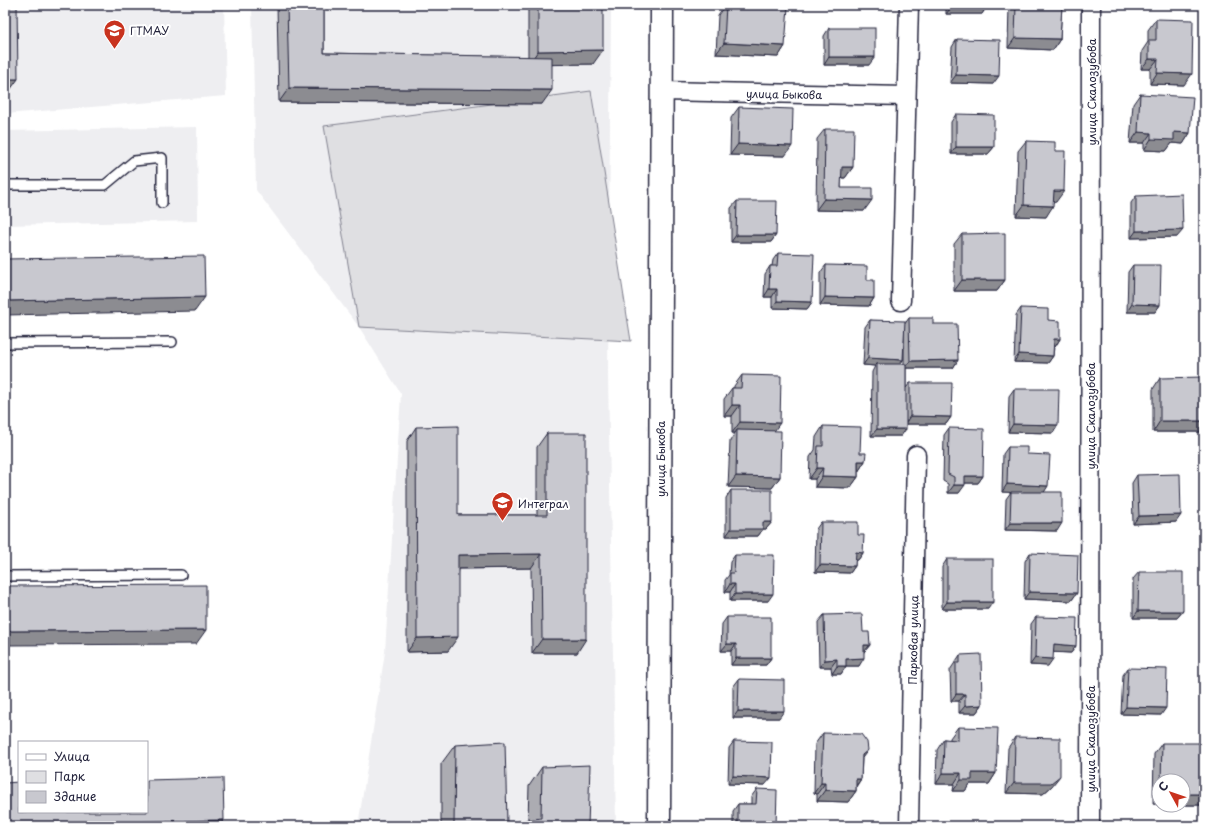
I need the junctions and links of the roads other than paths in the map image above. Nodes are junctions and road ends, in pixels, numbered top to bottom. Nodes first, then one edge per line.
1 (662, 5) edge
2 (909, 5) edge
3 (1091, 5) edge
4 (661, 91) junction
5 (906, 96) junction
6 (5, 185) edge
7 (162, 203) dead end
8 (901, 301) dead end
9 (172, 342) dead end
10 (5, 343) edge
11 (916, 455) dead end
12 (181, 575) dead end
13 (5, 576) edge
14 (659, 826) edge
15 (909, 826) edge
16 (1090, 826) edge

1 - 4 street, улица Быкова
2 - 5 street
3 - 16 street, улица Скалозубова
4 - 5 street, улица Быкова
4 - 14 street, улица Быкова
5 - 8 street
6 - 7 lane
9 - 10 lane
11 - 15 street, Парковая улица
12 - 13 lane

